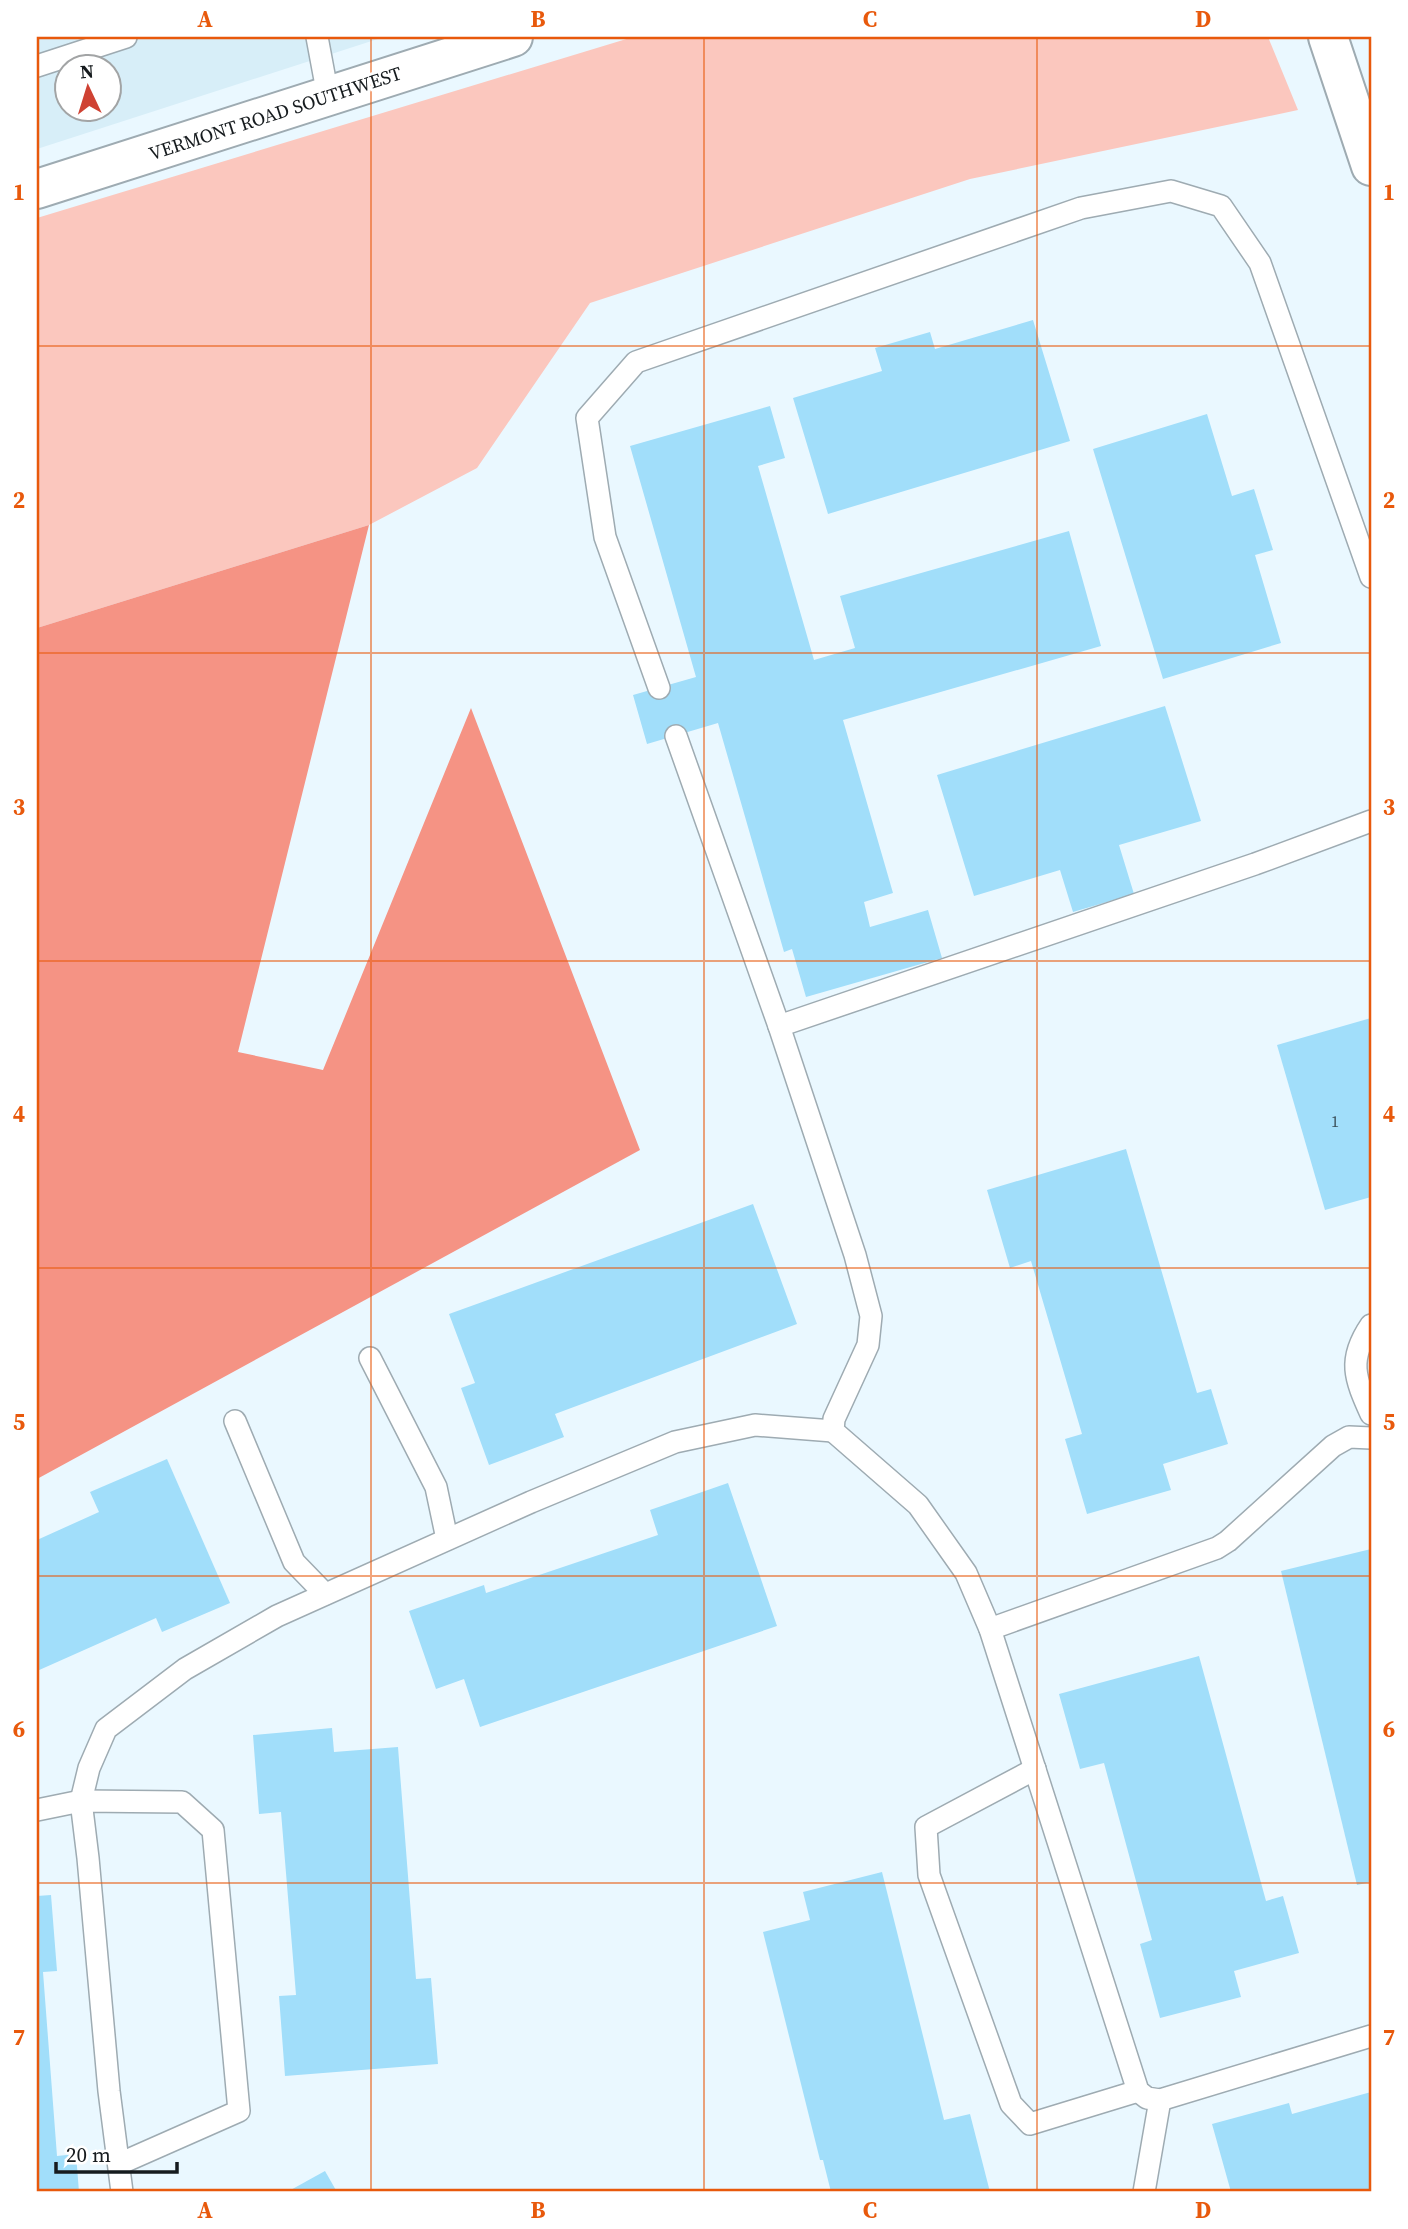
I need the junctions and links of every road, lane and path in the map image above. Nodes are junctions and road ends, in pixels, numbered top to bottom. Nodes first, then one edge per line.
1 (126, 37) edge
2 (317, 37) edge
3 (513, 37) edge
4 (1328, 37) edge
5 (37, 66) edge
6 (328, 96) junction
7 (1371, 166) edge
8 (37, 189) edge
9 (1371, 578) edge
10 (659, 688) dead end
11 (676, 736) dead end
12 (1371, 821) edge
13 (779, 1026) junction
14 (1371, 1325) edge
15 (370, 1358) dead end
16 (1371, 1414) edge
17 (235, 1421) dead end
18 (833, 1431) junction
19 (1349, 1437) junction
20 (1371, 1438) edge
21 (447, 1539) junction
22 (325, 1594) junction
23 (990, 1629) junction
24 (1035, 1769) junction
25 (81, 1801) junction
26 (37, 1810) edge
27 (1371, 2036) edge
28 (1138, 2091) junction
29 (1160, 2100) junction
30 (119, 2164) junction
31 (122, 2192) edge
32 (1144, 2192) edge

1 - 5 lane
2 - 6 lane
3 - 6 street, VERMONT ROAD SOUTHWEST
4 - 7 street
6 - 8 street, VERMONT ROAD SOUTHWEST
9 - 10 lane
11 - 13 lane
12 - 13 lane
13 - 18 lane
14 - 16 lane
15 - 21 lane
16 - 19 lane
17 - 22 lane
18 - 21 lane
18 - 23 lane
19 - 20 lane
19 - 23 lane
21 - 22 lane
22 - 25 lane
23 - 24 lane
24 - 28 lane
24 - 28 lane
25 - 26 lane
25 - 30 lane
25 - 30 lane
27 - 29 lane
28 - 29 lane
29 - 32 lane
30 - 31 lane

